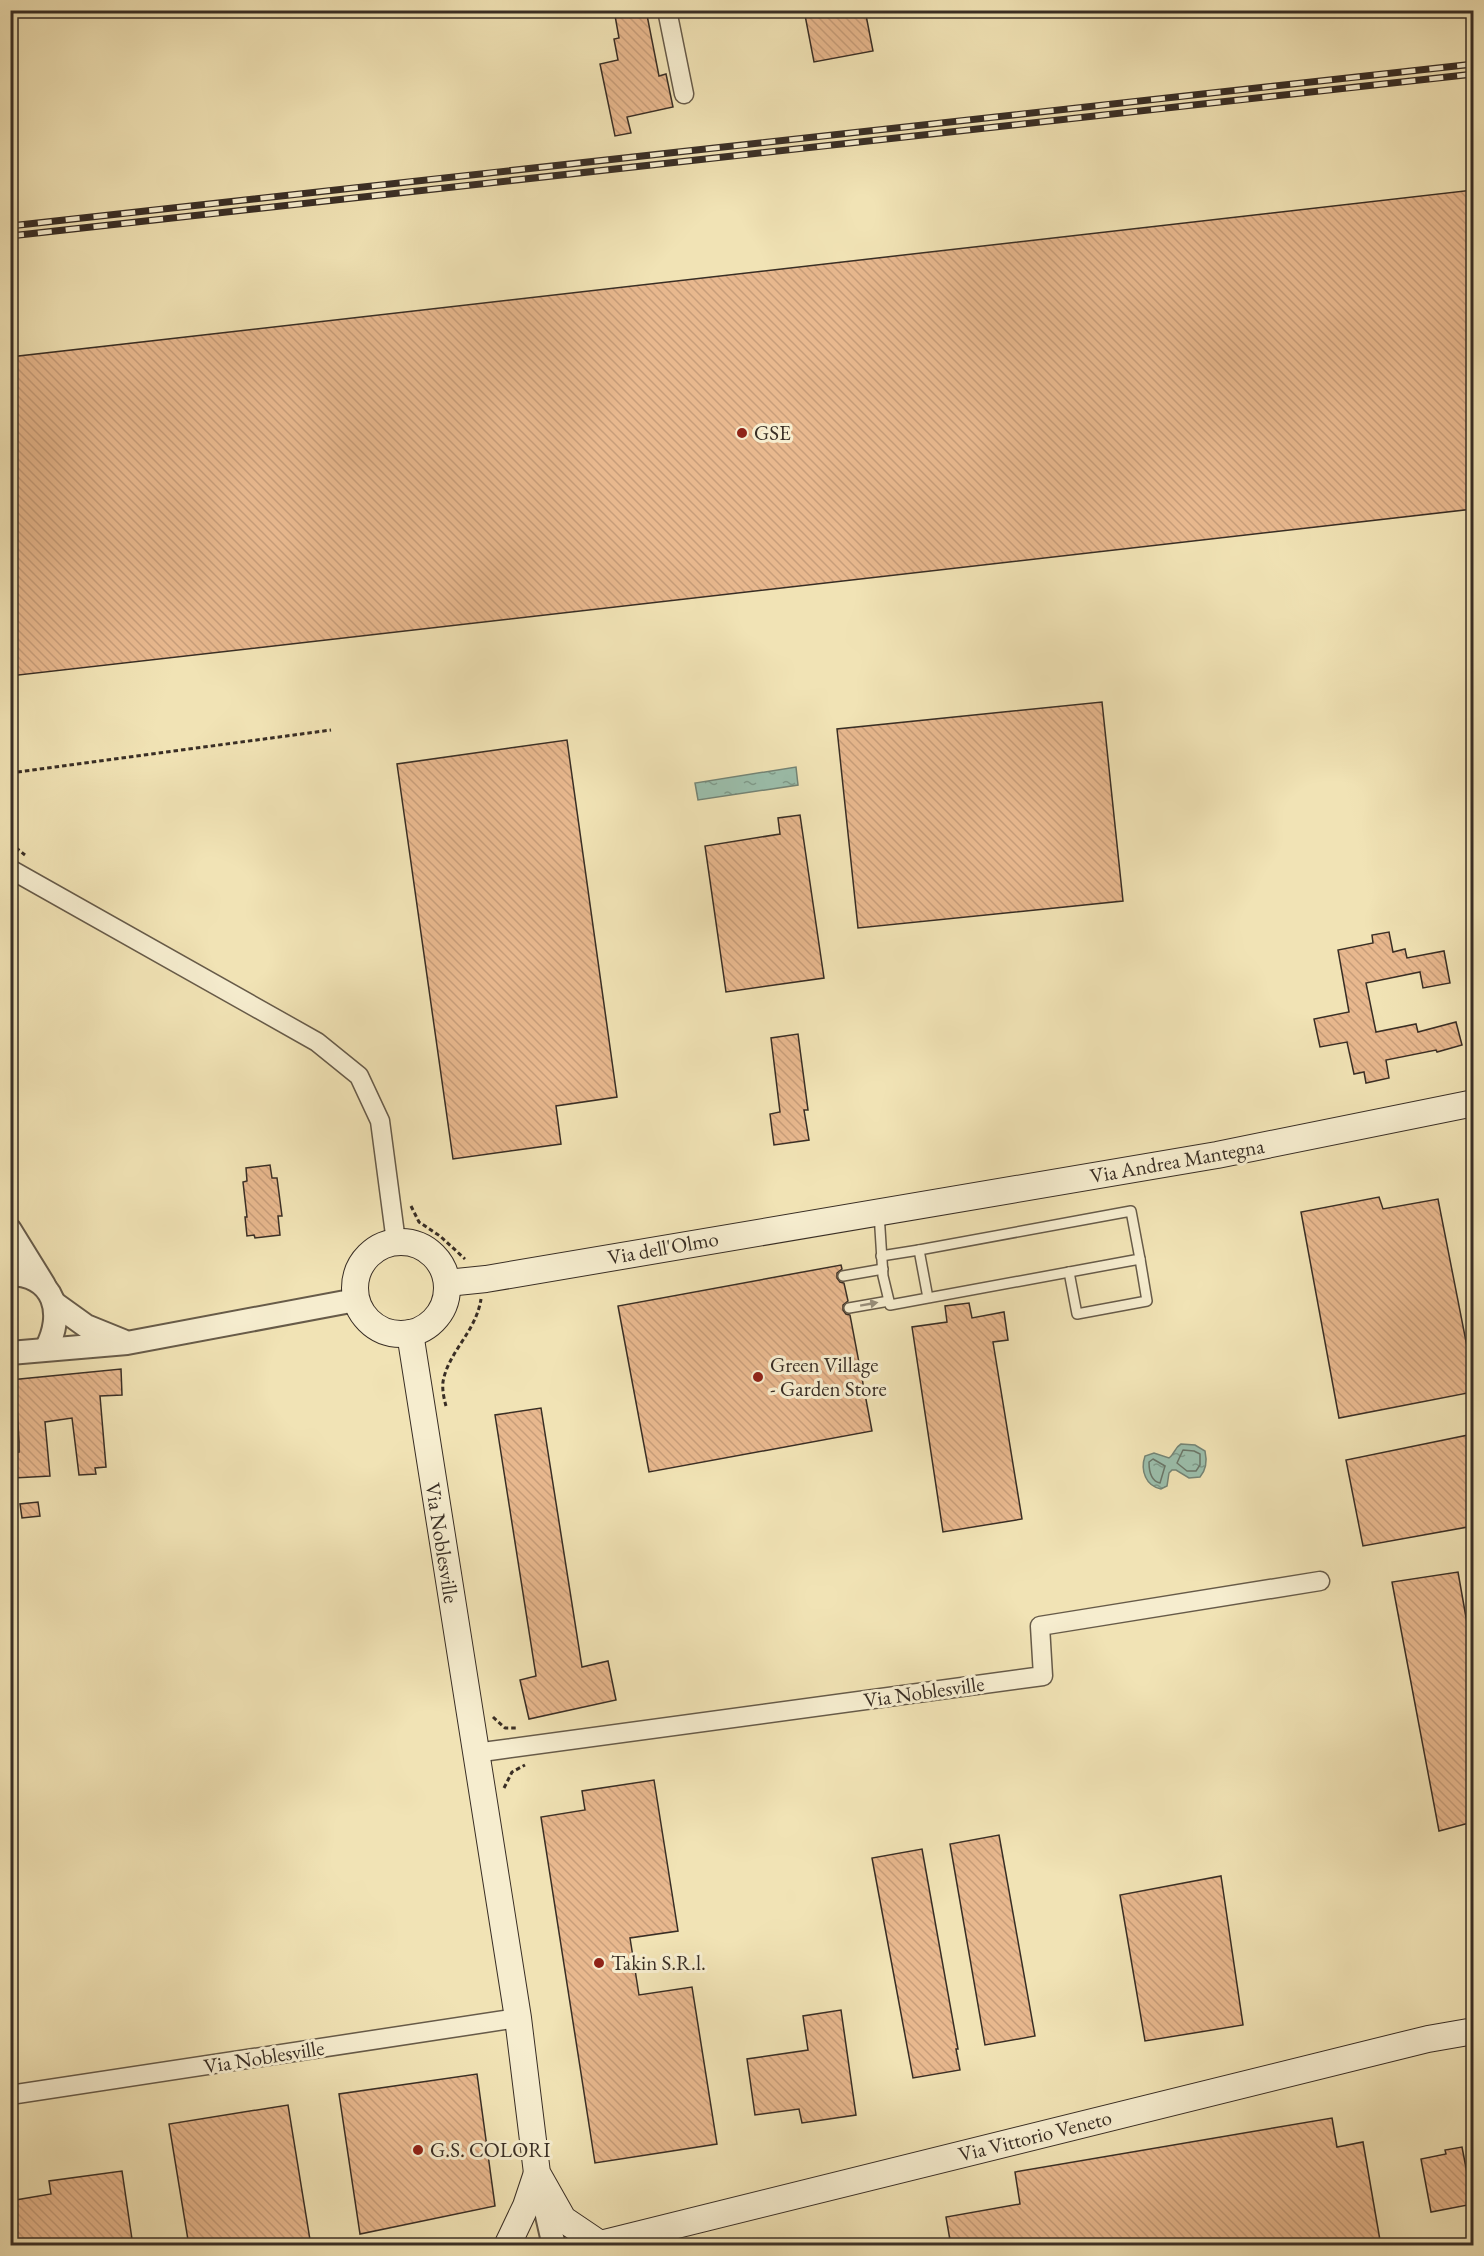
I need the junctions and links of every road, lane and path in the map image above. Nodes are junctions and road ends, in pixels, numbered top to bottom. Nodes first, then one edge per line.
1 (667, 10) edge
2 (684, 94) dead end
3 (331, 730) dead end
4 (10, 773) edge
5 (10, 869) edge
6 (1473, 1103) edge
7 (878, 1211) junction
8 (10, 1230) edge
9 (396, 1242) junction
10 (919, 1250) junction
11 (881, 1256) junction
12 (1140, 1259) junction
13 (883, 1269) junction
14 (1069, 1272) junction
15 (10, 1274) edge
16 (843, 1276) dead end
17 (447, 1283) junction
18 (488, 1294) dead end
19 (49, 1295) junction
20 (928, 1298) junction
21 (356, 1300) junction
22 (889, 1300) junction
23 (849, 1308) dead end
24 (410, 1333) junction
25 (127, 1343) junction
26 (46, 1349) junction
27 (10, 1353) edge
28 (446, 1407) dead end
29 (1320, 1581) dead end
30 (491, 1711) dead end
31 (521, 1728) dead end
32 (475, 1753) junction
33 (518, 2018) junction
34 (1473, 2031) edge
35 (10, 2095) edge
36 (537, 2173) junction
37 (599, 2245) edge
38 (507, 2246) edge
39 (554, 2246) edge

1 - 2 street
3 - 4 path
5 - 9 street
6 - 7 main road, Via Andrea Mantegna
7 - 11 lane
7 - 17 main road, Via dell'Olmo
8 - 19 street
9 - 17 main road
9 - 21 main road
10 - 11 lane
10 - 12 lane
10 - 20 lane
11 - 13 lane
12 - 14 lane
12 - 14 lane
13 - 16 lane
13 - 22 lane
14 - 20 lane
15 - 19 street
17 - 24 main road
18 - 28 path
19 - 25 street
19 - 26 street
20 - 22 lane
21 - 24 main road
21 - 25 street
23 -> 22 lane
24 - 32 main road, Via Noblesville
25 - 26 street
26 - 27 street
29 - 32 street, Via Noblesville
30 - 31 path
32 - 33 main road, Via Noblesville
33 - 35 street, Via Noblesville
33 - 36 main road, Via Noblesville
34 - 37 main road, Via Vittorio Veneto
36 - 37 main road, Via Noblesville
36 - 38 main road, Via Noblesville
36 - 39 street

